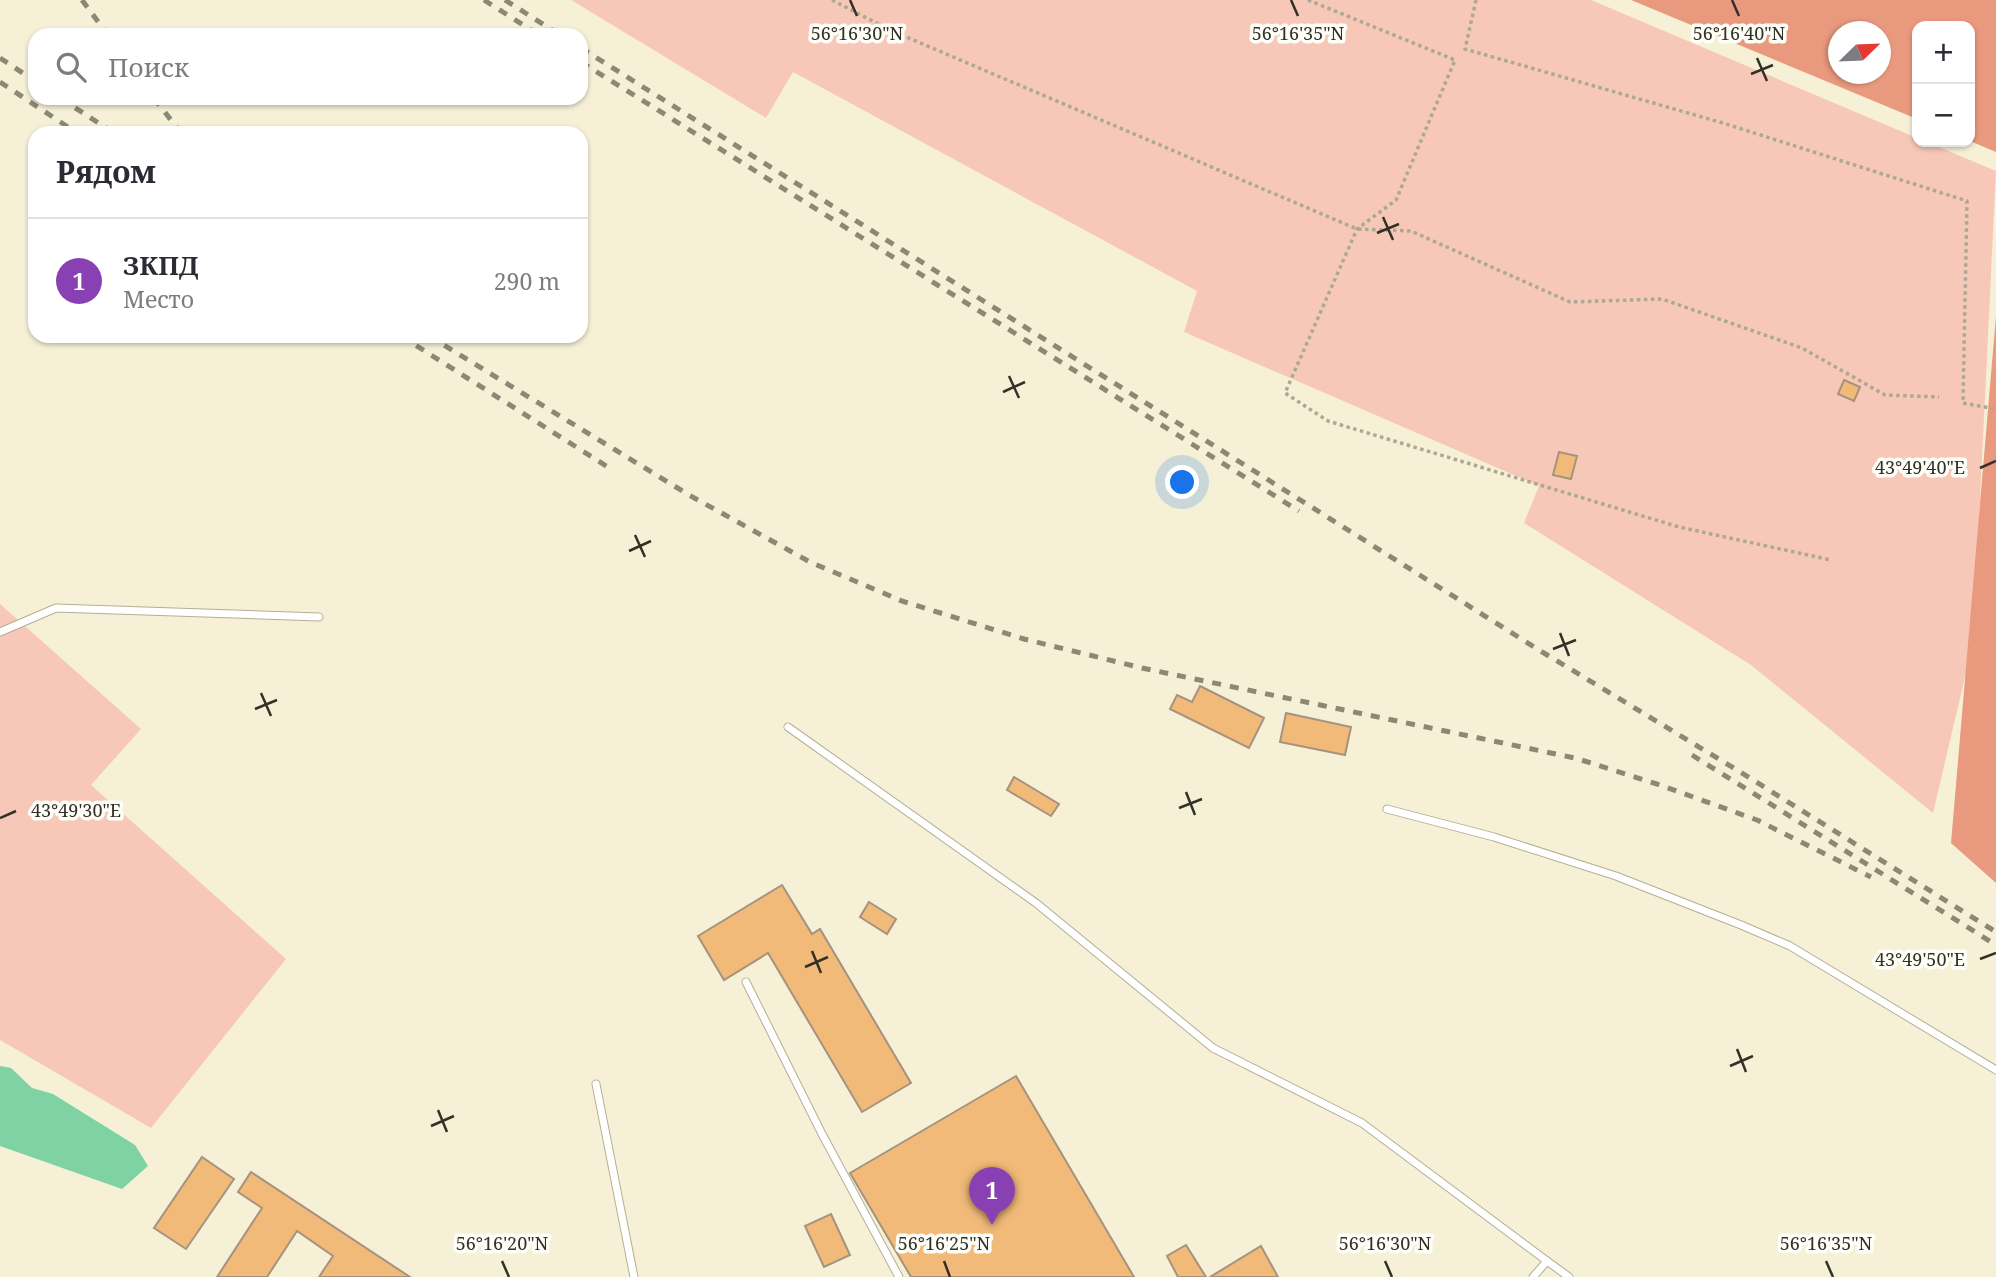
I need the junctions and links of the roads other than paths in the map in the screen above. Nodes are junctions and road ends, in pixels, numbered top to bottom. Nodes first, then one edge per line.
1 (319, 618) dead end
2 (0, 632) edge
3 (788, 727) dead end
4 (1387, 809) dead end
5 (746, 982) dead end
6 (1996, 1070) edge
7 (596, 1084) dead end
8 (1547, 1261) junction
9 (634, 1277) edge
10 (899, 1277) edge
11 (1533, 1277) edge
12 (1569, 1277) edge

1 - 2 lane
3 - 8 lane
4 - 6 lane
5 - 10 lane
7 - 9 lane
8 - 11 lane
8 - 12 lane

